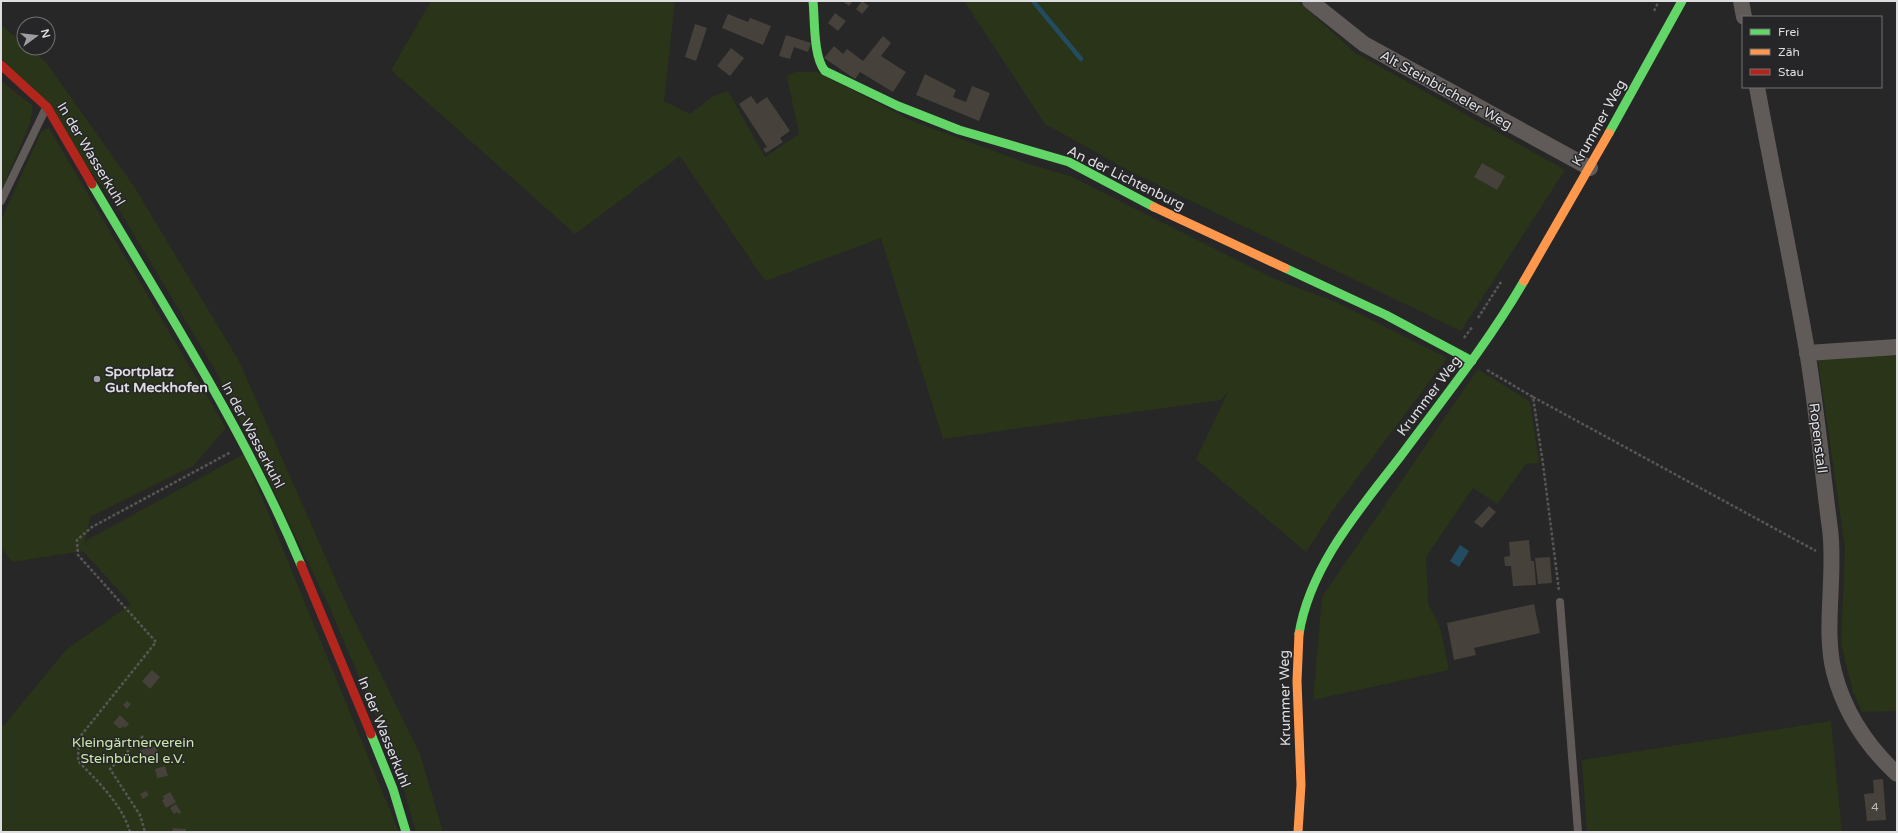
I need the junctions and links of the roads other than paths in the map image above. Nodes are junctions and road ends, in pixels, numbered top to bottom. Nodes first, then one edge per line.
1 (813, 1) edge
2 (1310, 1) edge
3 (1682, 1) edge
4 (1741, 1) edge
5 (1744, 16) edge
6 (1, 65) edge
7 (1757, 88) edge
8 (47, 106) junction
9 (1590, 168) junction
10 (1, 201) edge
11 (1897, 347) edge
12 (1807, 352) junction
13 (1472, 361) junction
14 (1560, 602) road end
15 (1897, 774) edge
16 (406, 832) edge
17 (1298, 832) edge
18 (1578, 832) edge

1 - 13 street, An der Lichtenburg
2 - 9 street, Alt Steinbücheler Weg
3 - 9 street, Krummer Weg
4 - 5 street
6 - 8 street, In der Wasserkuhl
7 - 12 street, Ropenstall
8 - 10 lane
8 - 16 street, In der Wasserkuhl
9 - 13 street, Krummer Weg
11 - 12 street
12 - 15 street, Ropenstall
13 - 17 street, Krummer Weg
14 - 18 lane

